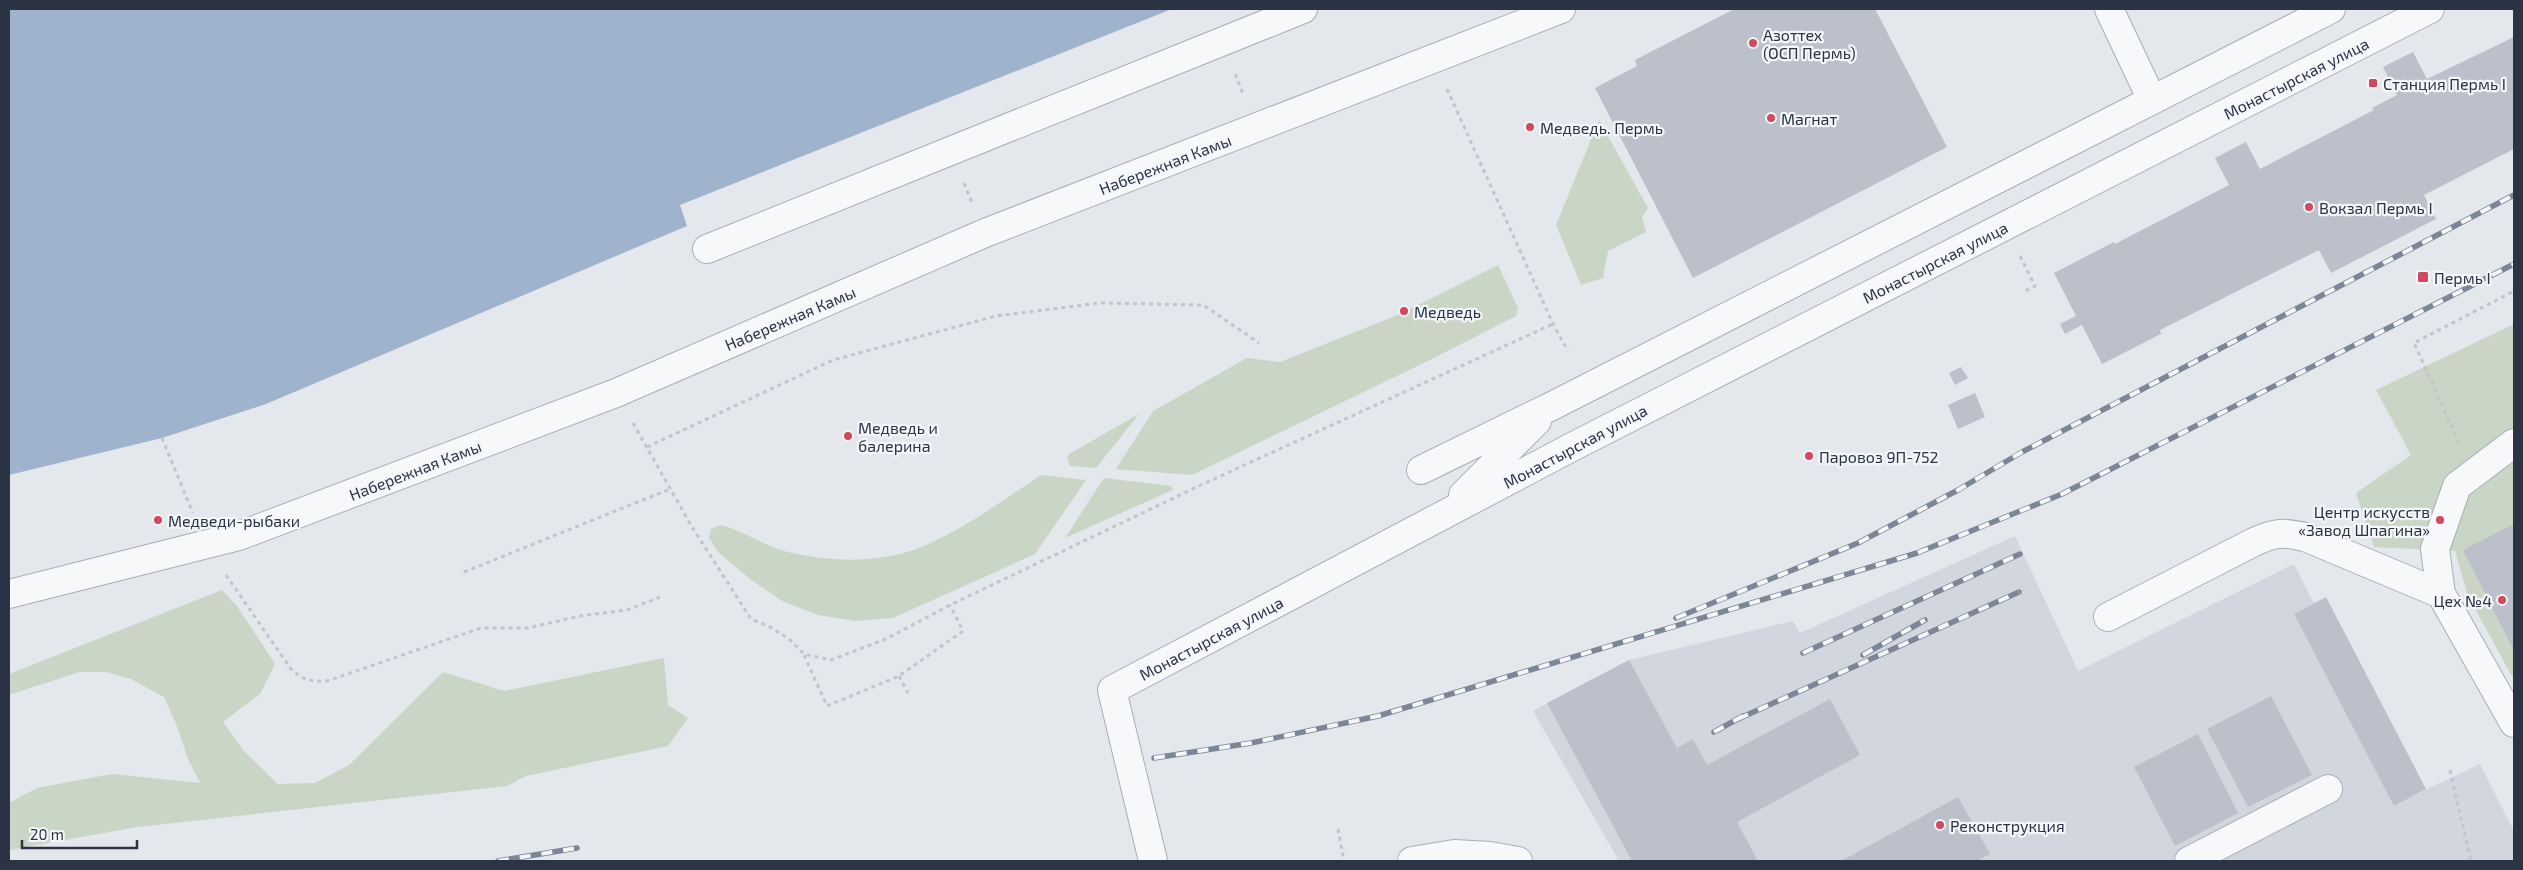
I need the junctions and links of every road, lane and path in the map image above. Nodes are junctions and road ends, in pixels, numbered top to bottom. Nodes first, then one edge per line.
1 (1303, 9) edge
2 (1561, 9) edge
3 (2109, 9) edge
4 (2331, 9) edge
5 (2430, 9) edge
6 (1433, 57) junction
7 (2152, 100) junction
8 (706, 249) dead end
9 (2019, 254) dead end
10 (2025, 291) dead end
11 (2514, 291) edge
12 (1553, 324) junction
13 (1259, 342) dead end
14 (1568, 352) dead end
15 (616, 393) junction
16 (1552, 406) junction
17 (162, 438) dead end
18 (2514, 443) edge
19 (647, 447) junction
20 (1422, 470) dead end
21 (2473, 474) junction
22 (670, 489) junction
23 (1442, 516) junction
24 (206, 545) junction
25 (464, 572) dead end
26 (9, 594) edge
27 (2441, 594) junction
28 (660, 598) dead end
29 (950, 604) junction
30 (2108, 617) dead end
31 (804, 654) junction
32 (899, 676) junction
33 (908, 693) dead end
34 (2514, 723) edge
35 (2450, 770) dead end
36 (2328, 790) dead end
37 (1338, 829) dead end
38 (1153, 861) edge
39 (1344, 861) edge
40 (1412, 861) edge
41 (1518, 861) edge
42 (2189, 861) edge
43 (2471, 861) edge

1 - 8 street
2 - 6 street, Набережная Камы
3 - 7 street
4 - 7 street, Монастырская улица
5 - 23 street, Монастырская улица
6 - 12 path
6 - 15 street, Набережная Камы
7 - 16 street, Монастырская улица
9 - 10 path
11 - 21 path
12 - 14 path
12 - 29 path
13 - 19 path
15 - 19 path
15 - 24 street, Набережная Камы
16 - 20 street, Монастырская улица
16 - 23 street, Монастырская улица
17 - 24 path
18 - 21 street
19 - 22 path
21 - 27 street
22 - 25 path
22 - 31 path
23 - 38 street, Монастырская улица
24 - 26 street, Набережная Камы
24 - 28 path
27 - 30 street
27 - 34 street
29 - 31 path
29 - 32 path
31 - 32 path
32 - 33 path
35 - 43 path
36 - 42 street
37 - 39 path
40 - 41 street

